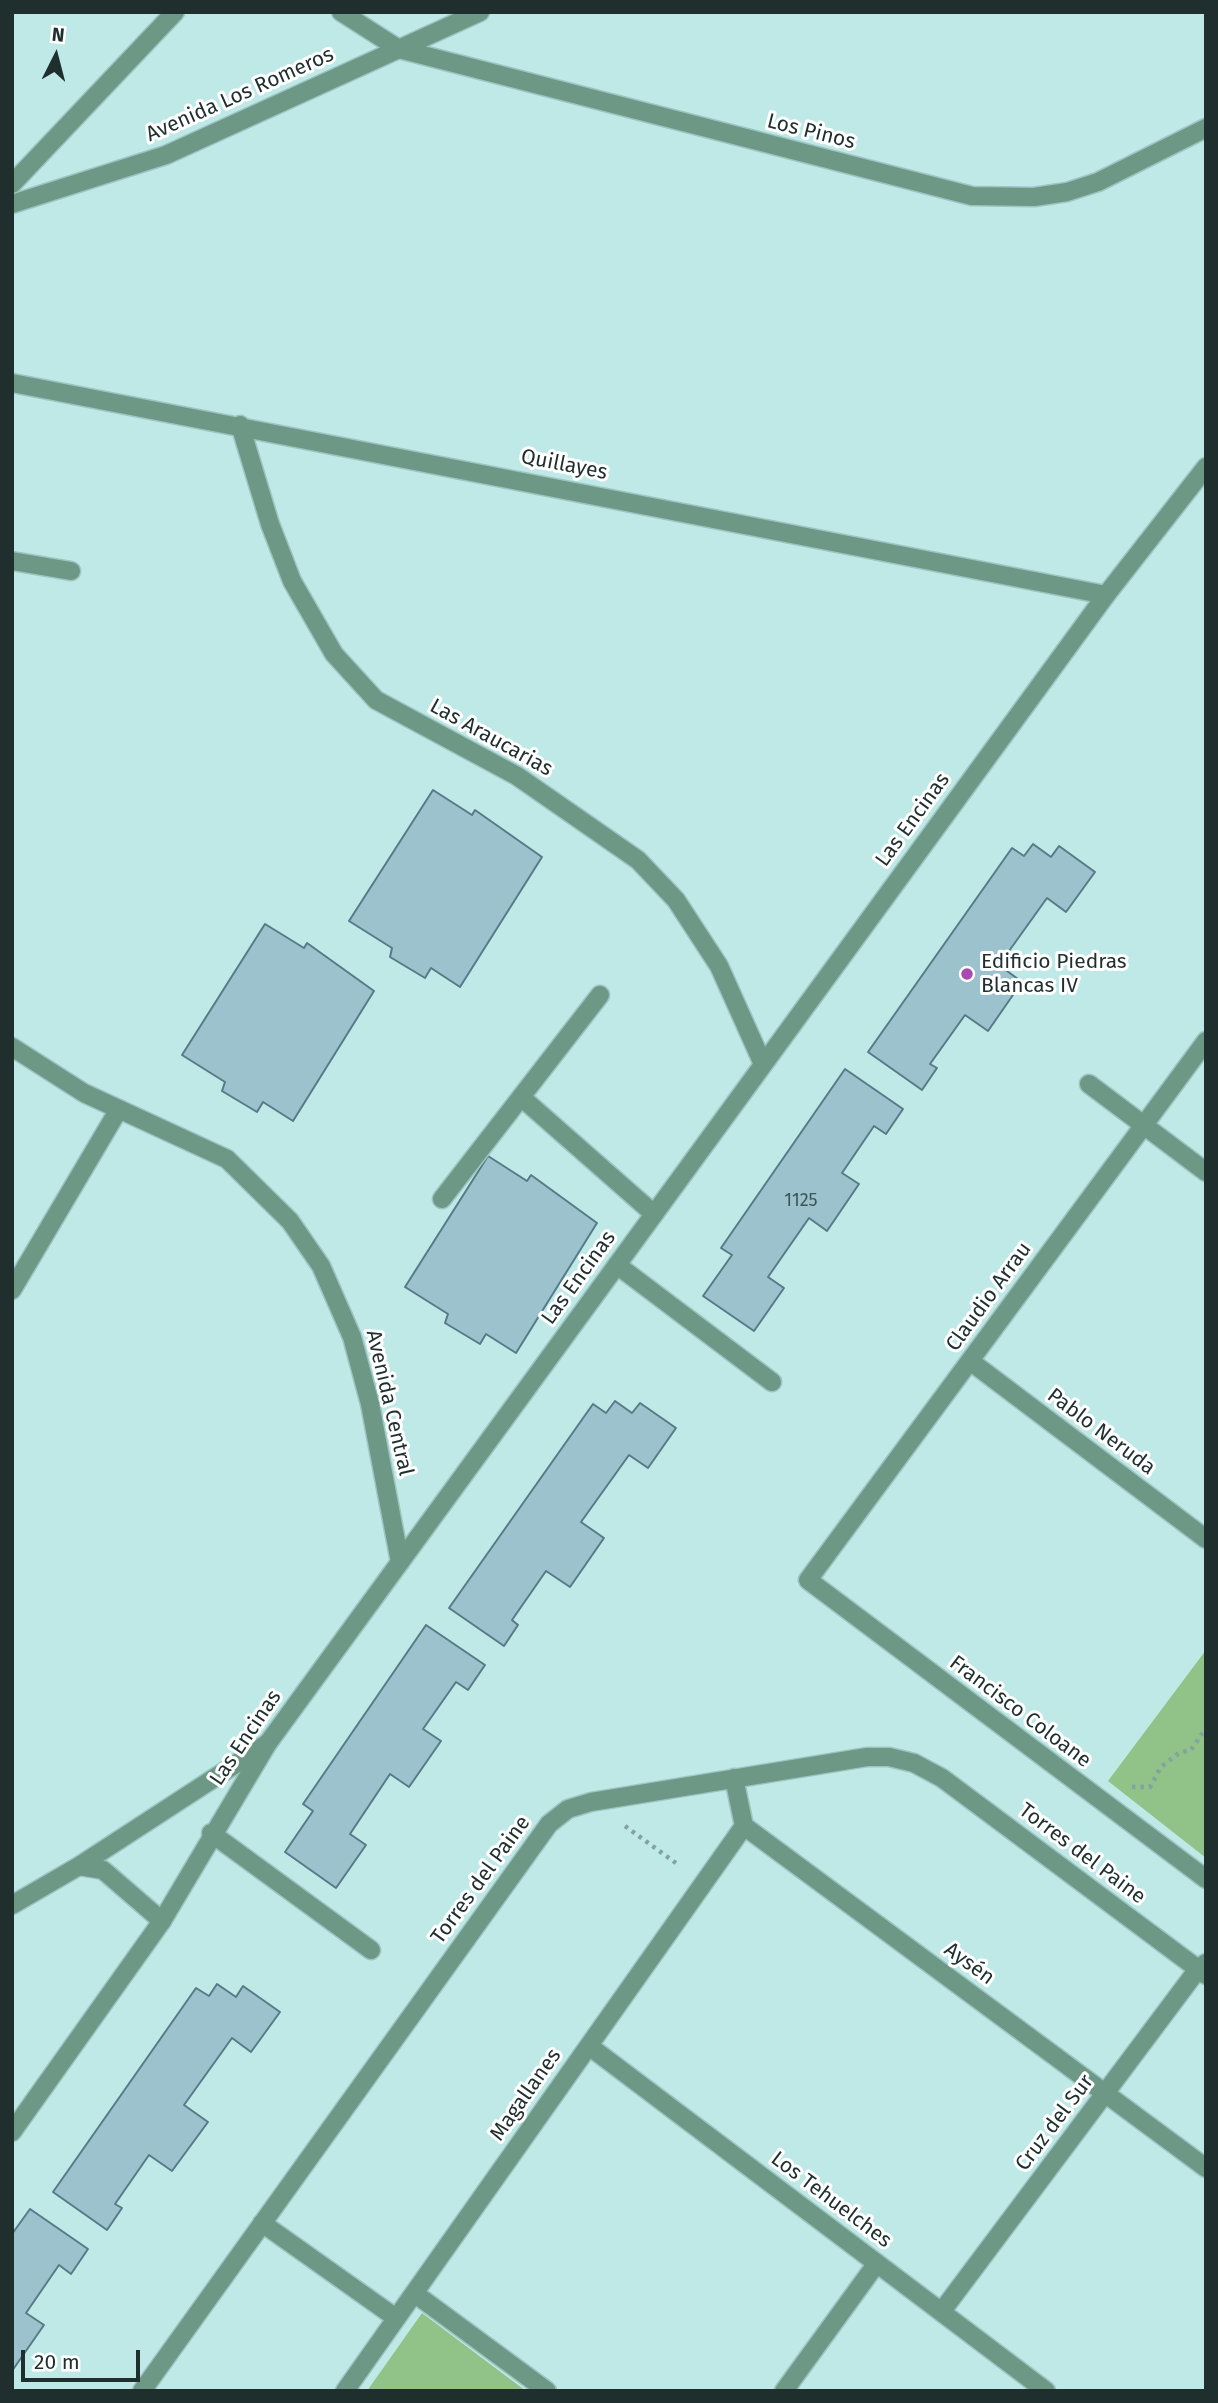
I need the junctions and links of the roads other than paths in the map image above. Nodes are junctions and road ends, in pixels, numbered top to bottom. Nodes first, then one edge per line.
1 (175, 12) edge
2 (341, 12) edge
3 (480, 12) edge
4 (399, 49) junction
5 (1206, 128) edge
6 (12, 184) edge
7 (12, 204) edge
8 (12, 383) edge
9 (240, 425) junction
10 (1206, 467) edge
11 (12, 561) edge
12 (71, 571) dead end
13 (1106, 594) junction
14 (600, 995) dead end
15 (1206, 1041) edge
16 (12, 1047) edge
17 (763, 1064) junction
18 (1090, 1084) dead end
19 (521, 1097) junction
20 (119, 1109) junction
21 (1144, 1125) junction
22 (1206, 1172) edge
23 (442, 1199) dead end
24 (654, 1214) junction
25 (617, 1265) junction
26 (12, 1290) edge
27 (970, 1361) junction
28 (772, 1382) dead end
29 (1206, 1539) edge
30 (400, 1562) junction
31 (808, 1580) joint
32 (268, 1743) junction
33 (734, 1778) junction
34 (744, 1826) junction
35 (211, 1833) junction
36 (79, 1866) junction
37 (1206, 1879) edge
38 (12, 1905) edge
39 (162, 1921) junction
40 (371, 1950) dead end
41 (1203, 1969) edge
42 (589, 2046) junction
43 (1106, 2093) junction
44 (12, 2132) edge
45 (1206, 2168) edge
46 (262, 2223) junction
47 (877, 2263) junction
48 (414, 2293) junction
49 (942, 2311) junction
50 (396, 2318) junction
51 (142, 2391) edge
52 (345, 2391) edge
53 (547, 2391) edge
54 (784, 2391) edge
55 (1046, 2391) edge

1 - 6 street
2 - 4 street, Los Pinos
3 - 4 street, Avenida Los Romeros
4 - 5 street, Los Pinos
4 - 7 street, Avenida Los Romeros
8 - 9 street, Quillayes
9 - 13 street, Quillayes
9 - 17 street, Las Araucarias
10 - 13 street, Las Encinas
11 - 12 street
13 - 17 street, Las Encinas
14 - 19 street
15 - 21 street, Claudio Arrau
16 - 20 street, Avenida Central
17 - 24 street, Las Encinas
18 - 21 street
19 - 23 street
19 - 24 street
20 - 26 street
20 - 30 street, Avenida Central
21 - 22 street
21 - 27 street, Claudio Arrau
24 - 25 street, Las Encinas
25 - 28 street
25 - 30 street, Las Encinas
27 - 29 street, Pablo Neruda
27 - 31 street, Claudio Arrau
30 - 32 street, Las Encinas
31 - 37 street, Francisco Coloane
32 - 35 street, Las Encinas
32 - 36 street
33 - 34 street
33 - 41 street, Torres del Paine
33 - 46 street, Torres del Paine
34 - 42 street, Magallanes
34 - 43 street, Aysén
35 - 39 street, Las Encinas
35 - 40 street
36 - 38 street
36 - 39 street
39 - 44 street, Las Encinas
41 - 43 street, Cruz del Sur
42 - 47 street, Los Tehuelches
42 - 48 street, Magallanes
43 - 45 street, Aysén
43 - 49 street, Cruz del Sur
46 - 50 street
46 - 51 street, Torres del Paine
47 - 49 street, Los Tehuelches
47 - 54 street
48 - 50 street, Magallanes
48 - 53 street
49 - 55 street, Los Tehuelches
50 - 52 street, Magallanes

